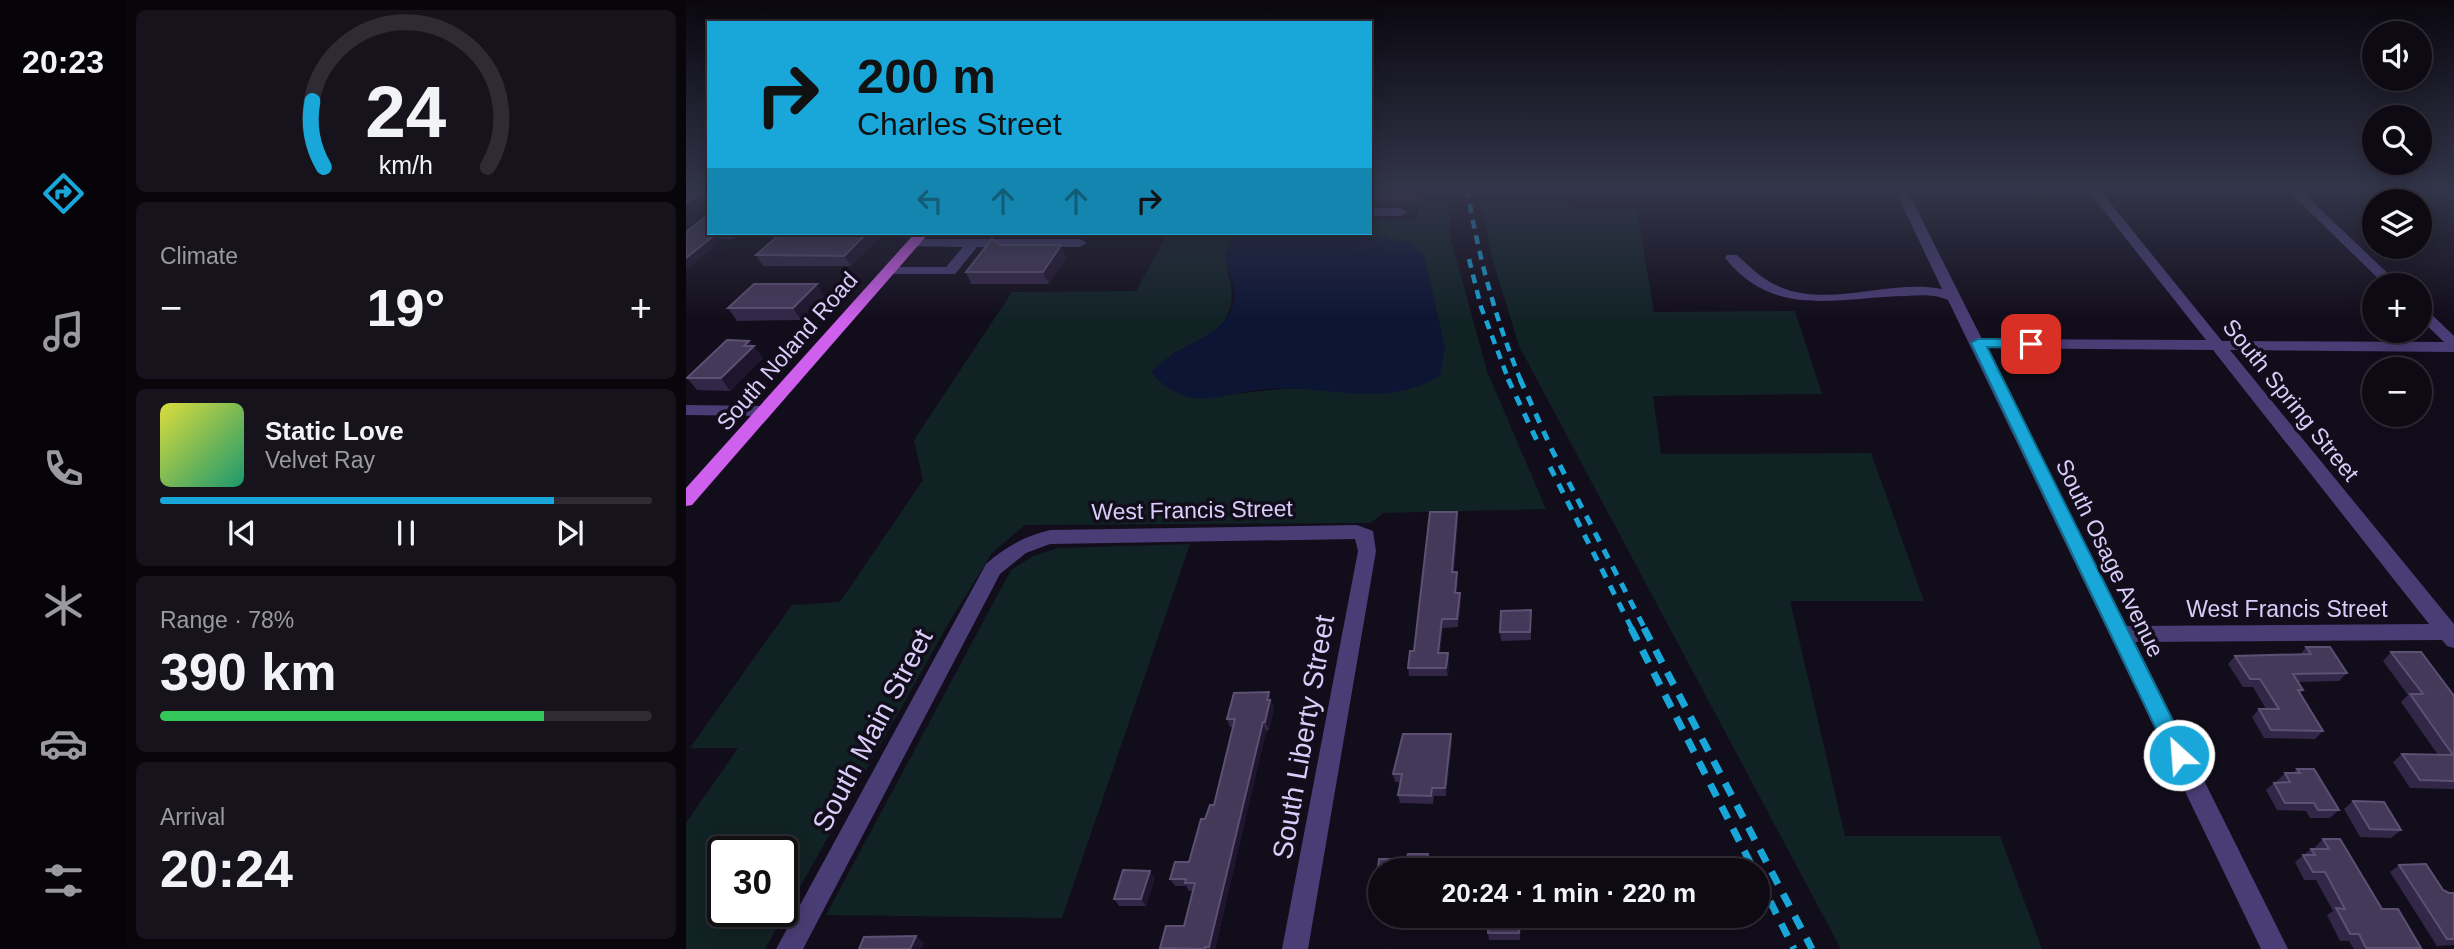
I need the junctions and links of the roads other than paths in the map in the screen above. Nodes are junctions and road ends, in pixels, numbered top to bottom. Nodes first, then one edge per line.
1 (1922, 232) edge
2 (2128, 232) edge
3 (2338, 232) edge
4 (918, 238) edge
5 (973, 243) junction
6 (1080, 243) dead end
7 (1732, 258) dead end
8 (889, 271) junction
9 (2380, 273) edge
10 (1955, 299) junction
11 (2432, 324) edge
12 (1978, 343) junction
13 (2218, 345) junction
14 (2454, 346) edge
15 (686, 410) edge
16 (766, 411) junction
17 (690, 492) edge
18 (1366, 536) joint
19 (1019, 547) joint
20 (2120, 634) junction
21 (2452, 635) edge
22 (789, 949) edge
23 (1295, 949) edge
24 (2275, 949) edge

1 - 10 street, South Osage Avenue
2 - 13 street, South Spring Street
3 - 9 street
4 - 5 street
4 - 8 main road, South Noland Road
5 - 6 street
5 - 8 street
7 - 10 street
8 - 16 main road, South Noland Road
10 - 12 street, South Osage Avenue
11 - 14 street
12 - 13 street
12 - 20 street, South Osage Avenue
13 - 14 street
13 - 21 street, South Spring Street
15 - 16 street
16 - 17 main road, South Noland Road
18 - 19 street, West Francis Street
18 - 23 street, South Liberty Street
19 - 22 street, South Main Street
20 - 21 street, West Francis Street
20 - 24 street, South Osage Avenue

